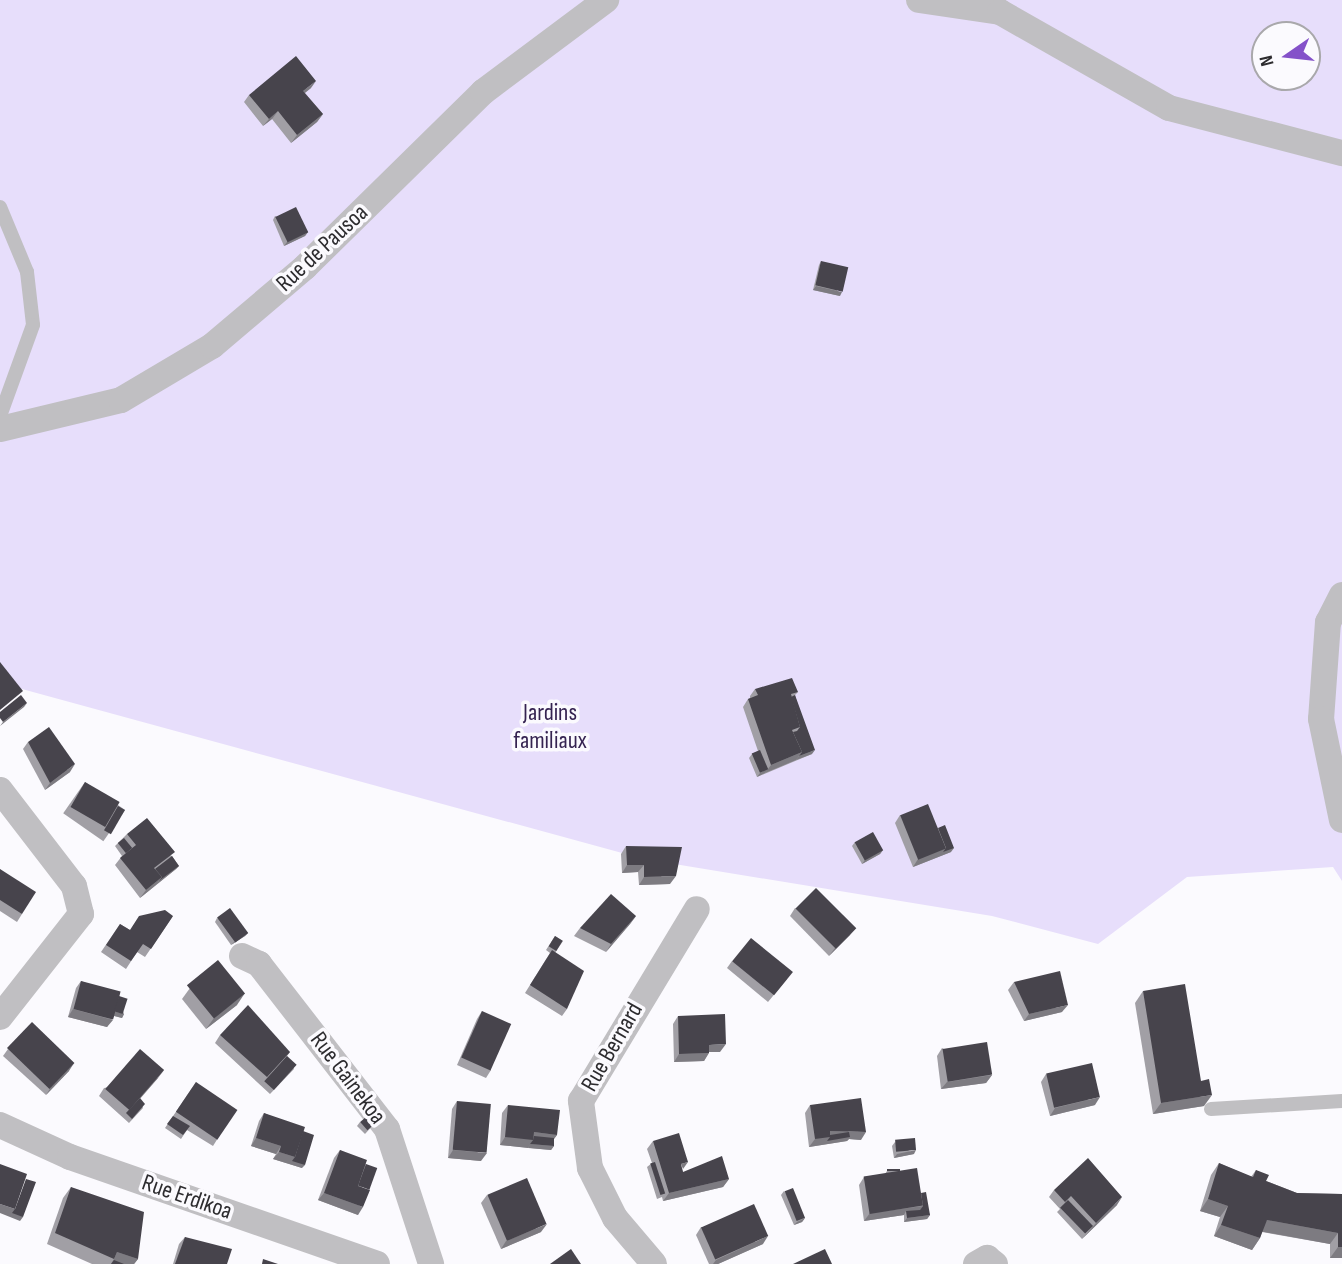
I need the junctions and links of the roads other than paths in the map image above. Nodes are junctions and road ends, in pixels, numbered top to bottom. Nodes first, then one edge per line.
1 (606, 0) edge
2 (919, 0) edge
3 (1342, 153) edge
4 (0, 207) edge
5 (0, 416) edge
6 (0, 429) edge
7 (1342, 595) edge
8 (0, 790) edge
9 (1342, 820) edge
10 (697, 909) dead end
11 (242, 956) dead end
12 (0, 1017) edge
13 (1342, 1101) edge
14 (1211, 1109) edge
15 (0, 1125) edge
16 (377, 1264) edge
17 (430, 1264) edge
18 (654, 1264) edge
19 (976, 1264) edge
20 (995, 1264) edge

1 - 6 street, Rue de Pausoa
2 - 3 street
4 - 5 lane
7 - 9 street
8 - 12 street
10 - 18 street, Rue Bernard
11 - 17 street, Rue Gainekoa
13 - 14 lane
15 - 16 street, Rue Erdikoa
19 - 20 street

